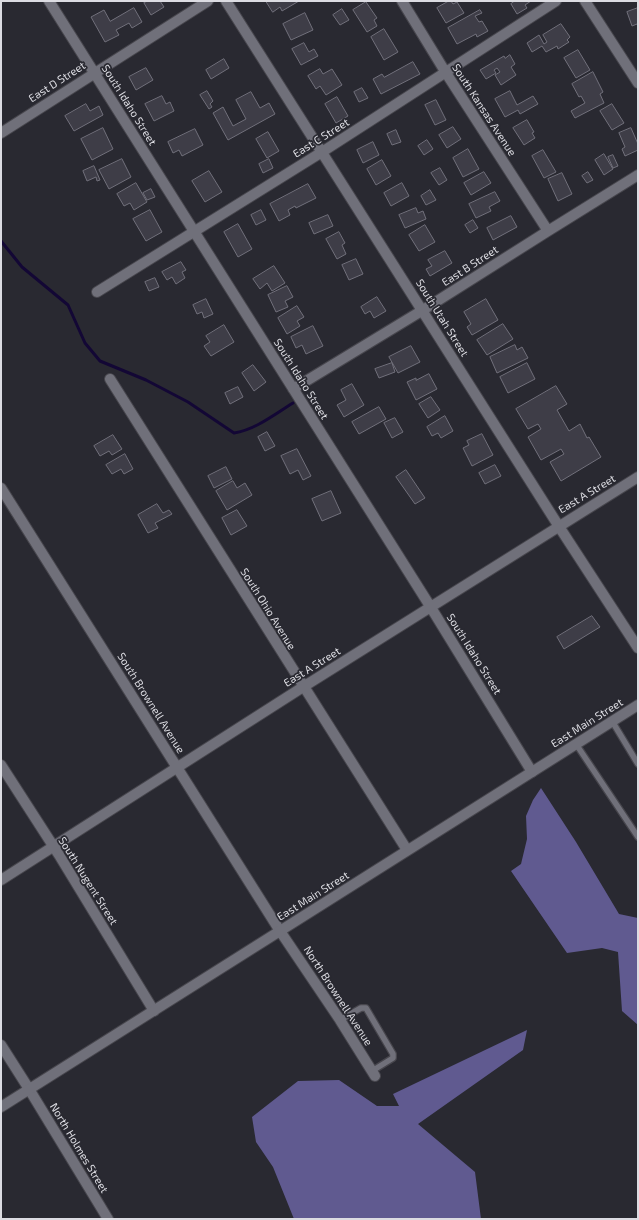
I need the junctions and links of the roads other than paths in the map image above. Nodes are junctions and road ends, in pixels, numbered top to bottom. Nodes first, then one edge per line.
1 (49, 1) edge
2 (208, 1) edge
3 (226, 1) edge
4 (402, 1) edge
5 (556, 1) edge
6 (585, 1) edge
7 (95, 72) junction
8 (446, 73) junction
9 (638, 83) edge
10 (1, 133) edge
11 (322, 152) junction
12 (638, 176) edge
13 (548, 231) junction
14 (193, 232) junction
15 (97, 292) dead end
16 (423, 310) junction
17 (110, 379) dead end
18 (293, 389) junction
19 (638, 477) edge
20 (1, 488) edge
21 (558, 526) junction
22 (430, 606) junction
23 (638, 648) edge
24 (303, 686) junction
25 (638, 705) edge
26 (612, 721) junction
27 (576, 744) junction
28 (638, 764) edge
29 (1, 765) edge
30 (177, 768) junction
31 (532, 772) junction
32 (638, 837) edge
33 (53, 847) junction
34 (407, 850) junction
35 (1, 880) edge
36 (280, 931) junction
37 (154, 1011) junction
38 (340, 1020) junction
39 (1, 1045) edge
40 (373, 1073) joint
41 (30, 1089) junction
42 (1, 1107) edge
43 (108, 1219) edge

1 - 7 street, South Idaho Street
2 - 7 street, East D Street
3 - 11 street, South Utah Street
4 - 8 street, South Kansas Avenue
5 - 8 street, East C Street
6 - 9 street
7 - 10 street, East D Street
7 - 14 street, South Idaho Street
8 - 11 street, East C Street
8 - 13 street, South Kansas Avenue
11 - 14 street, East C Street
11 - 16 street, South Utah Street
12 - 13 street, East B Street
13 - 16 street, East B Street
14 - 15 street, East C Street
14 - 18 street, South Idaho Street
16 - 18 street, East B Street
16 - 21 street, South Utah Street
17 - 24 street, South Ohio Avenue
18 - 22 street, South Idaho Street
19 - 21 street, East A Street
20 - 30 street, South Brownell Avenue
21 - 22 street, East A Street
21 - 23 street, South Utah Street
22 - 24 street, East A Street
22 - 31 street, South Idaho Street
24 - 30 street, East A Street
24 - 34 street, South Ohio Avenue
25 - 26 street, East Main Street
26 - 27 street, East Main Street
26 - 28 lane
27 - 31 street, East Main Street
27 - 32 lane
29 - 33 street, South Nugent Street
30 - 33 street, East A Street
30 - 36 street, South Brownell Avenue
31 - 34 street, East Main Street
33 - 35 street, East A Street
33 - 37 street, South Nugent Street
34 - 36 street, East Main Street
36 - 37 street, East Main Street
36 - 38 street, North Brownell Avenue
37 - 41 street, East Main Street
38 - 40 street, North Brownell Avenue
38 - 40 lane
39 - 41 street, North Holmes Street
41 - 42 street, East Main Street
41 - 43 street, North Holmes Street

